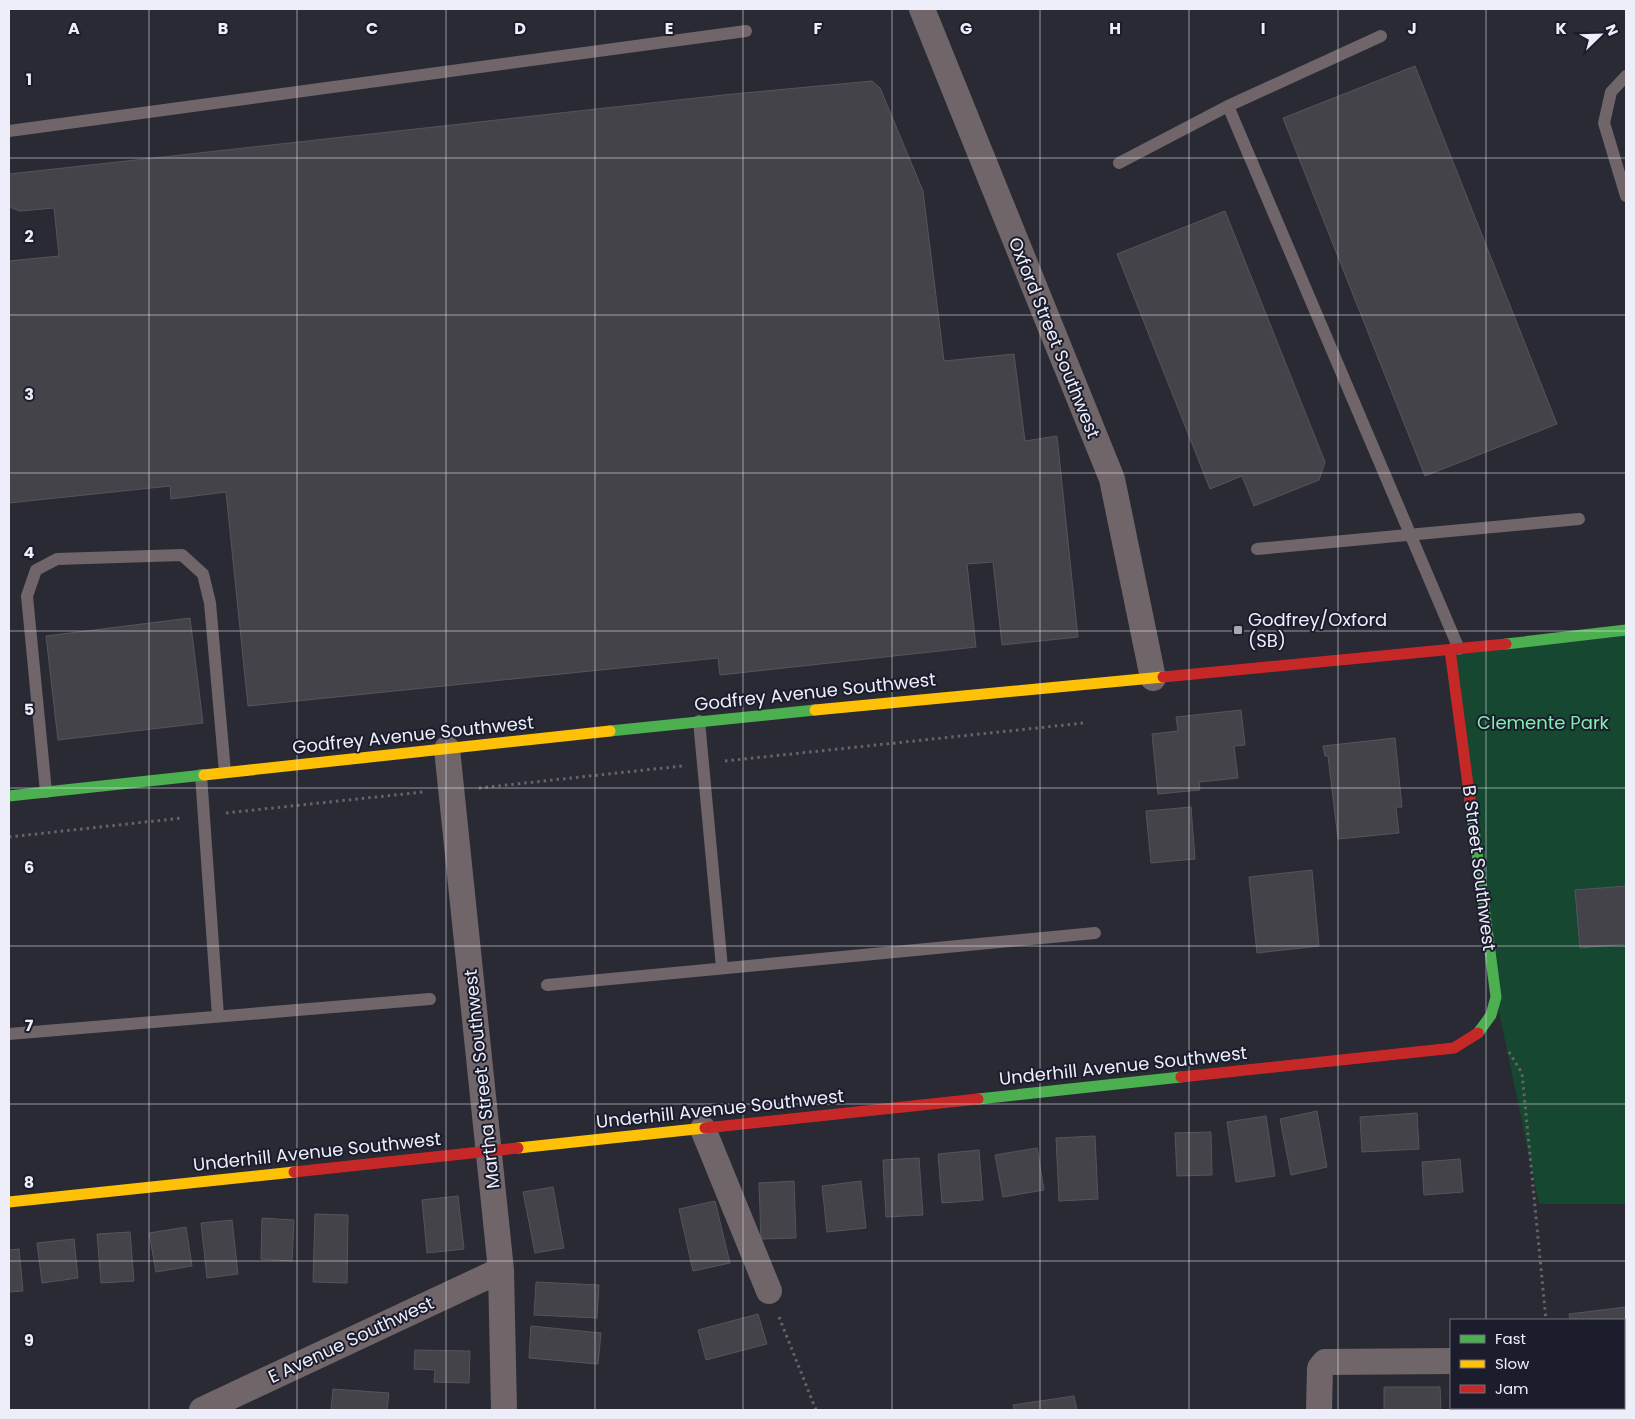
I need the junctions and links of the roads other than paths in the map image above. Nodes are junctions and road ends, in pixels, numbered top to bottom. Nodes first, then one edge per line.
1 (922, 9) edge
2 (746, 31) dead end
3 (1381, 36) dead end
4 (1626, 76) edge
5 (1228, 106) junction
6 (9, 131) edge
7 (1119, 164) dead end
8 (1626, 196) edge
9 (1580, 519) dead end
10 (1410, 535) junction
11 (1257, 549) dead end
12 (1626, 630) edge
13 (1454, 649) junction
14 (1153, 678) junction
15 (699, 721) junction
16 (447, 749) junction
17 (225, 772) junction
18 (201, 775) junction
19 (46, 792) junction
20 (9, 796) edge
21 (1095, 933) dead end
22 (722, 968) junction
23 (547, 985) dead end
24 (430, 999) dead end
25 (218, 1016) junction
26 (9, 1034) edge
27 (1434, 1051) joint
28 (703, 1129) junction
29 (489, 1151) junction
30 (9, 1202) edge
31 (501, 1270) junction
32 (769, 1291) road end
33 (1450, 1361) edge
34 (202, 1410) edge
35 (504, 1410) edge
36 (1319, 1410) edge

1 - 14 street, Oxford Street Southwest
2 - 6 lane
3 - 5 lane
4 - 8 lane
5 - 7 lane
5 - 10 lane
9 - 10 lane
10 - 11 lane
10 - 13 lane
12 - 13 street, Godfrey Avenue Southwest
13 - 14 street, Godfrey Avenue Southwest
13 - 27 street, B Street Southwest
14 - 15 street, Godfrey Avenue Southwest
15 - 16 street, Godfrey Avenue Southwest
15 - 22 lane
16 - 17 street, Godfrey Avenue Southwest
16 - 29 street, Martha Street Southwest
17 - 18 street, Godfrey Avenue Southwest
17 - 19 lane
18 - 19 street, Godfrey Avenue Southwest
18 - 25 lane
19 - 20 street, Godfrey Avenue Southwest
21 - 22 lane
22 - 23 lane
24 - 25 lane
25 - 26 lane
27 - 28 street, Underhill Avenue Southwest
28 - 29 street, Underhill Avenue Southwest
28 - 32 street
29 - 30 street, Underhill Avenue Southwest
29 - 31 street, Martha Street Southwest
31 - 34 street, E Avenue Southwest
31 - 35 street, Martha Street Southwest
33 - 36 street

